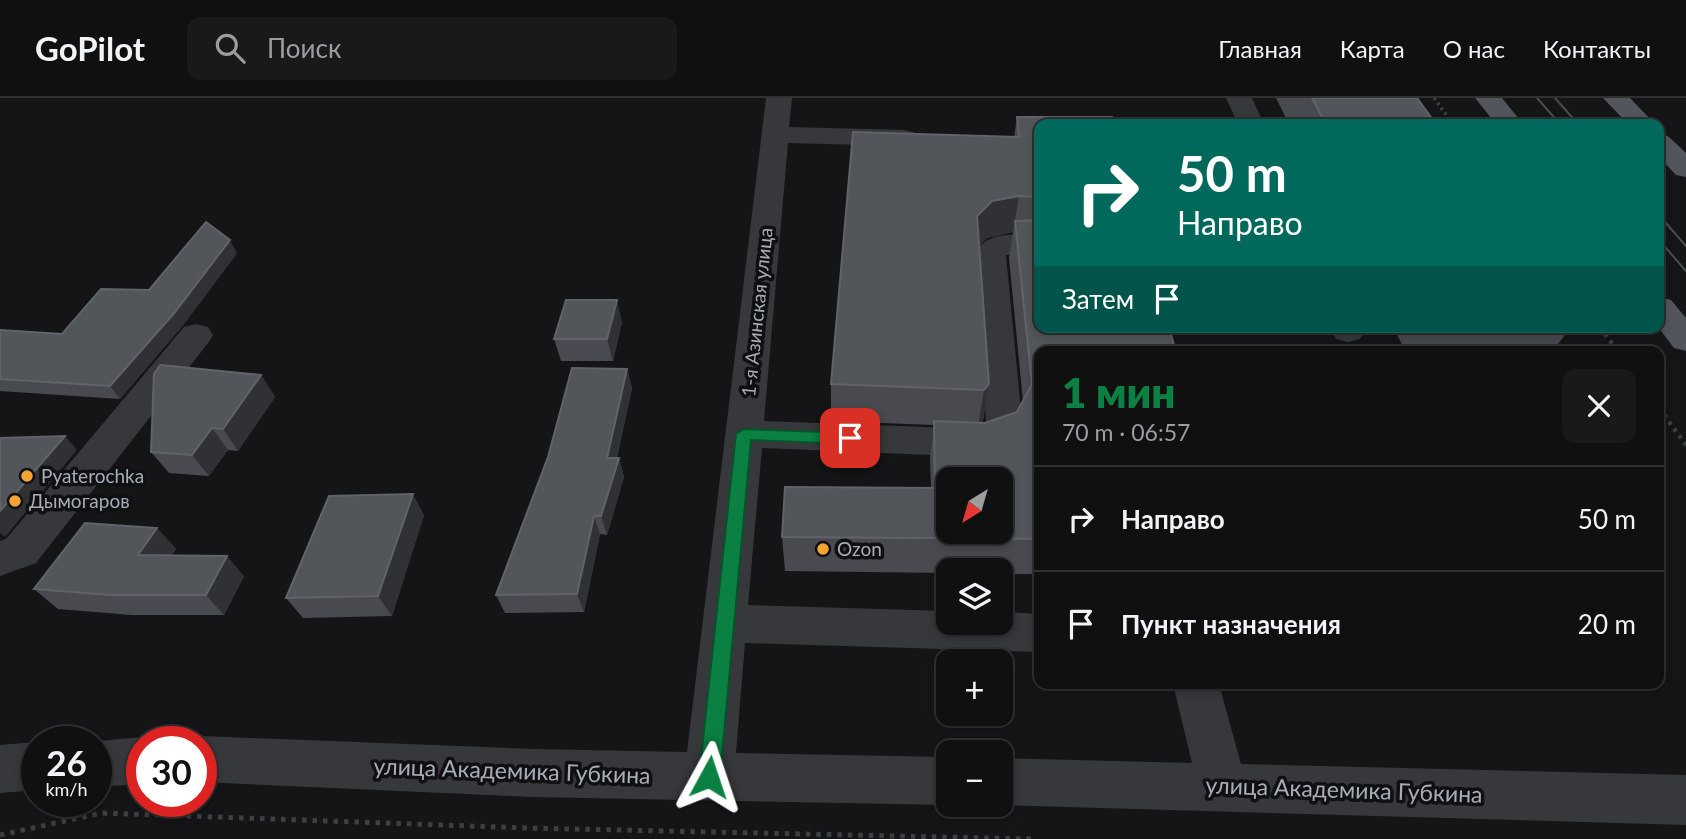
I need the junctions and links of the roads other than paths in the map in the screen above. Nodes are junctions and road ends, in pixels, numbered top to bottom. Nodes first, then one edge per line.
1 (779, 98) edge
2 (1239, 98) edge
3 (1488, 98) edge
4 (1616, 98) edge
5 (1249, 119) edge
6 (1506, 119) edge
7 (1637, 119) edge
8 (775, 135) junction
9 (930, 139) edge
10 (1664, 147) edge
11 (1686, 169) edge
12 (1034, 245) edge
13 (1664, 313) edge
14 (196, 334) dead end
15 (1686, 341) edge
16 (744, 434) junction
17 (0, 559) edge
18 (724, 623) junction
19 (1034, 633) edge
20 (1197, 689) edge
21 (217, 760) edge
22 (21, 767) edge
23 (0, 769) edge
24 (709, 777) junction
25 (936, 781) edge
26 (1013, 782) edge
27 (1223, 787) junction
28 (1686, 800) edge

1 - 8 street, 1-я Азинская улица
2 - 5 street
3 - 6 main road
4 - 7 main road
8 - 9 street
8 - 16 street, 1-я Азинская улица
10 - 11 main road
12 - 16 street
13 - 15 main road
14 - 17 street
16 - 18 street, 1-я Азинская улица
18 - 19 street
18 - 24 street, 1-я Азинская улица
20 - 27 street
21 - 24 street, улица Академика Губкина
22 - 23 street
24 - 25 street, улица Академика Губкина
26 - 27 street, улица Академика Губкина
27 - 28 street, улица Академика Губкина

